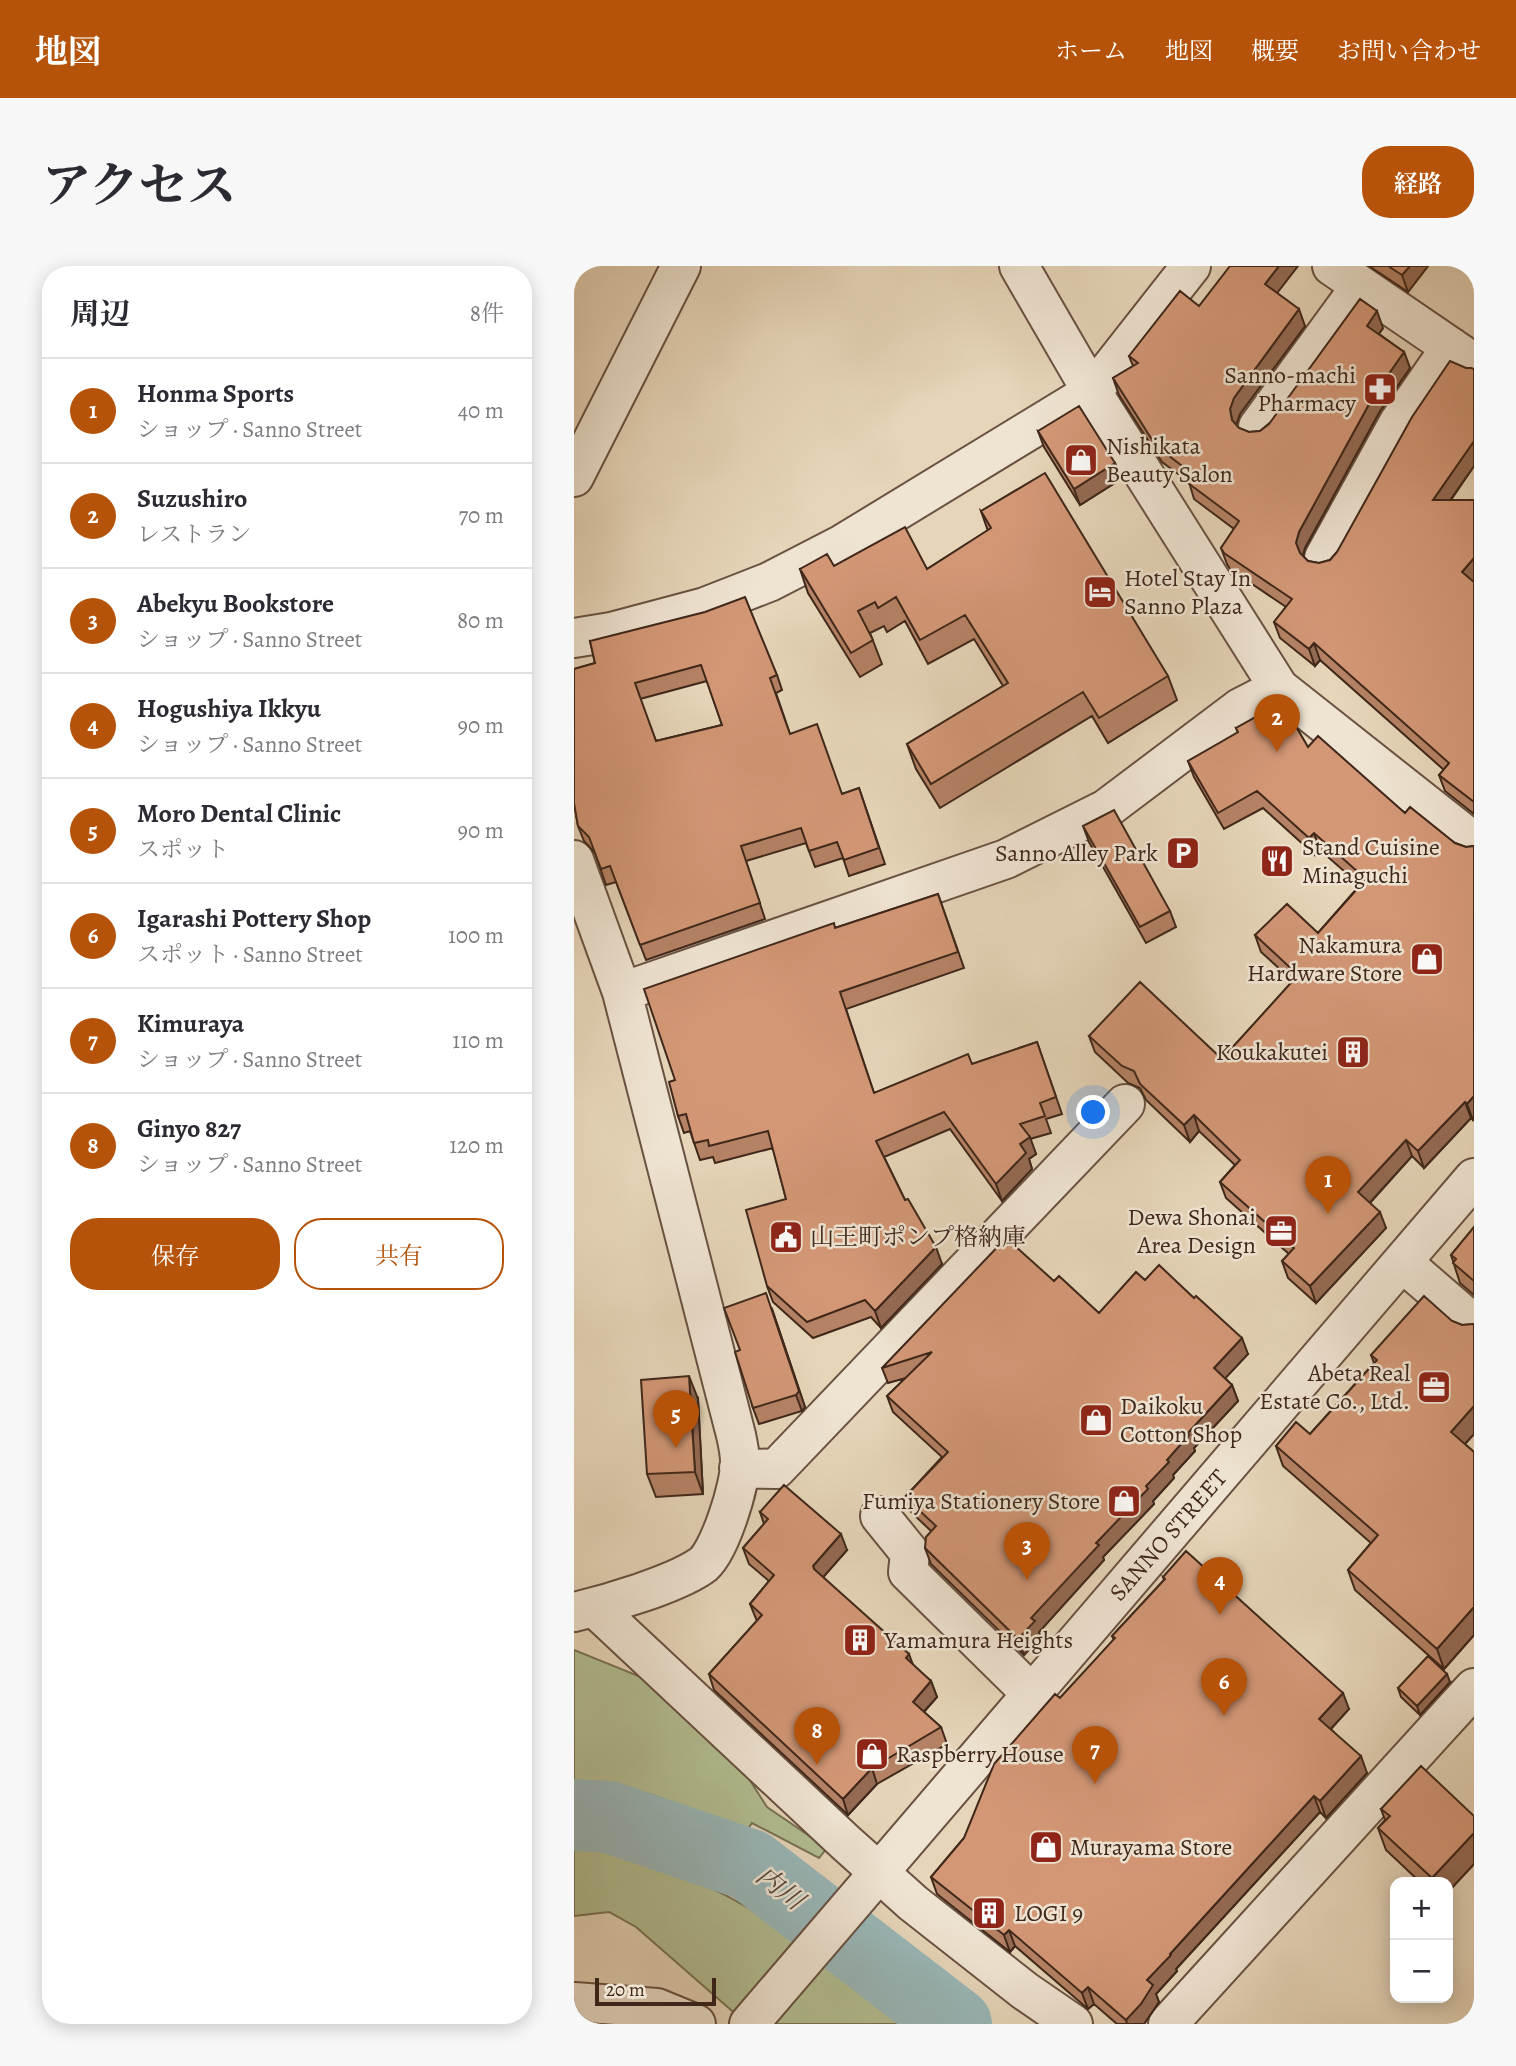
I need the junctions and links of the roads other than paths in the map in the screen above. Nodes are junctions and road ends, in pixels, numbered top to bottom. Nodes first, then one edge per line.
1 (681, 266) edge
2 (1019, 266) edge
3 (1191, 266) edge
4 (1346, 276) edge
5 (1463, 355) edge
6 (1092, 392) junction
7 (1258, 427) dead end
8 (574, 477) edge
9 (1324, 558) dead end
10 (574, 638) edge
11 (1279, 688) junction
12 (1474, 842) edge
13 (574, 860) edge
14 (622, 992) junction
15 (1125, 1104) dead end
16 (1474, 1178) edge
17 (1402, 1262) junction
18 (1474, 1324) edge
19 (739, 1468) junction
20 (880, 1516) dead end
21 (584, 1609) edge
22 (1474, 1688) edge
23 (1032, 1694) junction
24 (871, 1882) junction
25 (574, 2002) edge
26 (687, 2022) edge
27 (749, 2024) edge
28 (1073, 2024) edge
29 (1168, 2024) edge

1 - 8 street
2 - 6 street
3 - 6 street
4 - 5 street
4 - 7 street
5 - 9 street
6 - 10 street
6 - 11 street
11 - 12 street
11 - 14 street
13 - 14 street
14 - 19 street
15 - 19 street
16 - 17 street, SANNO STREET
17 - 18 street
17 - 23 street, SANNO STREET
19 - 21 street
20 - 23 street
21 - 24 street
22 - 29 street
23 - 24 street, SANNO STREET
24 - 27 street, SANNO STREET
24 - 28 street
25 - 26 street

